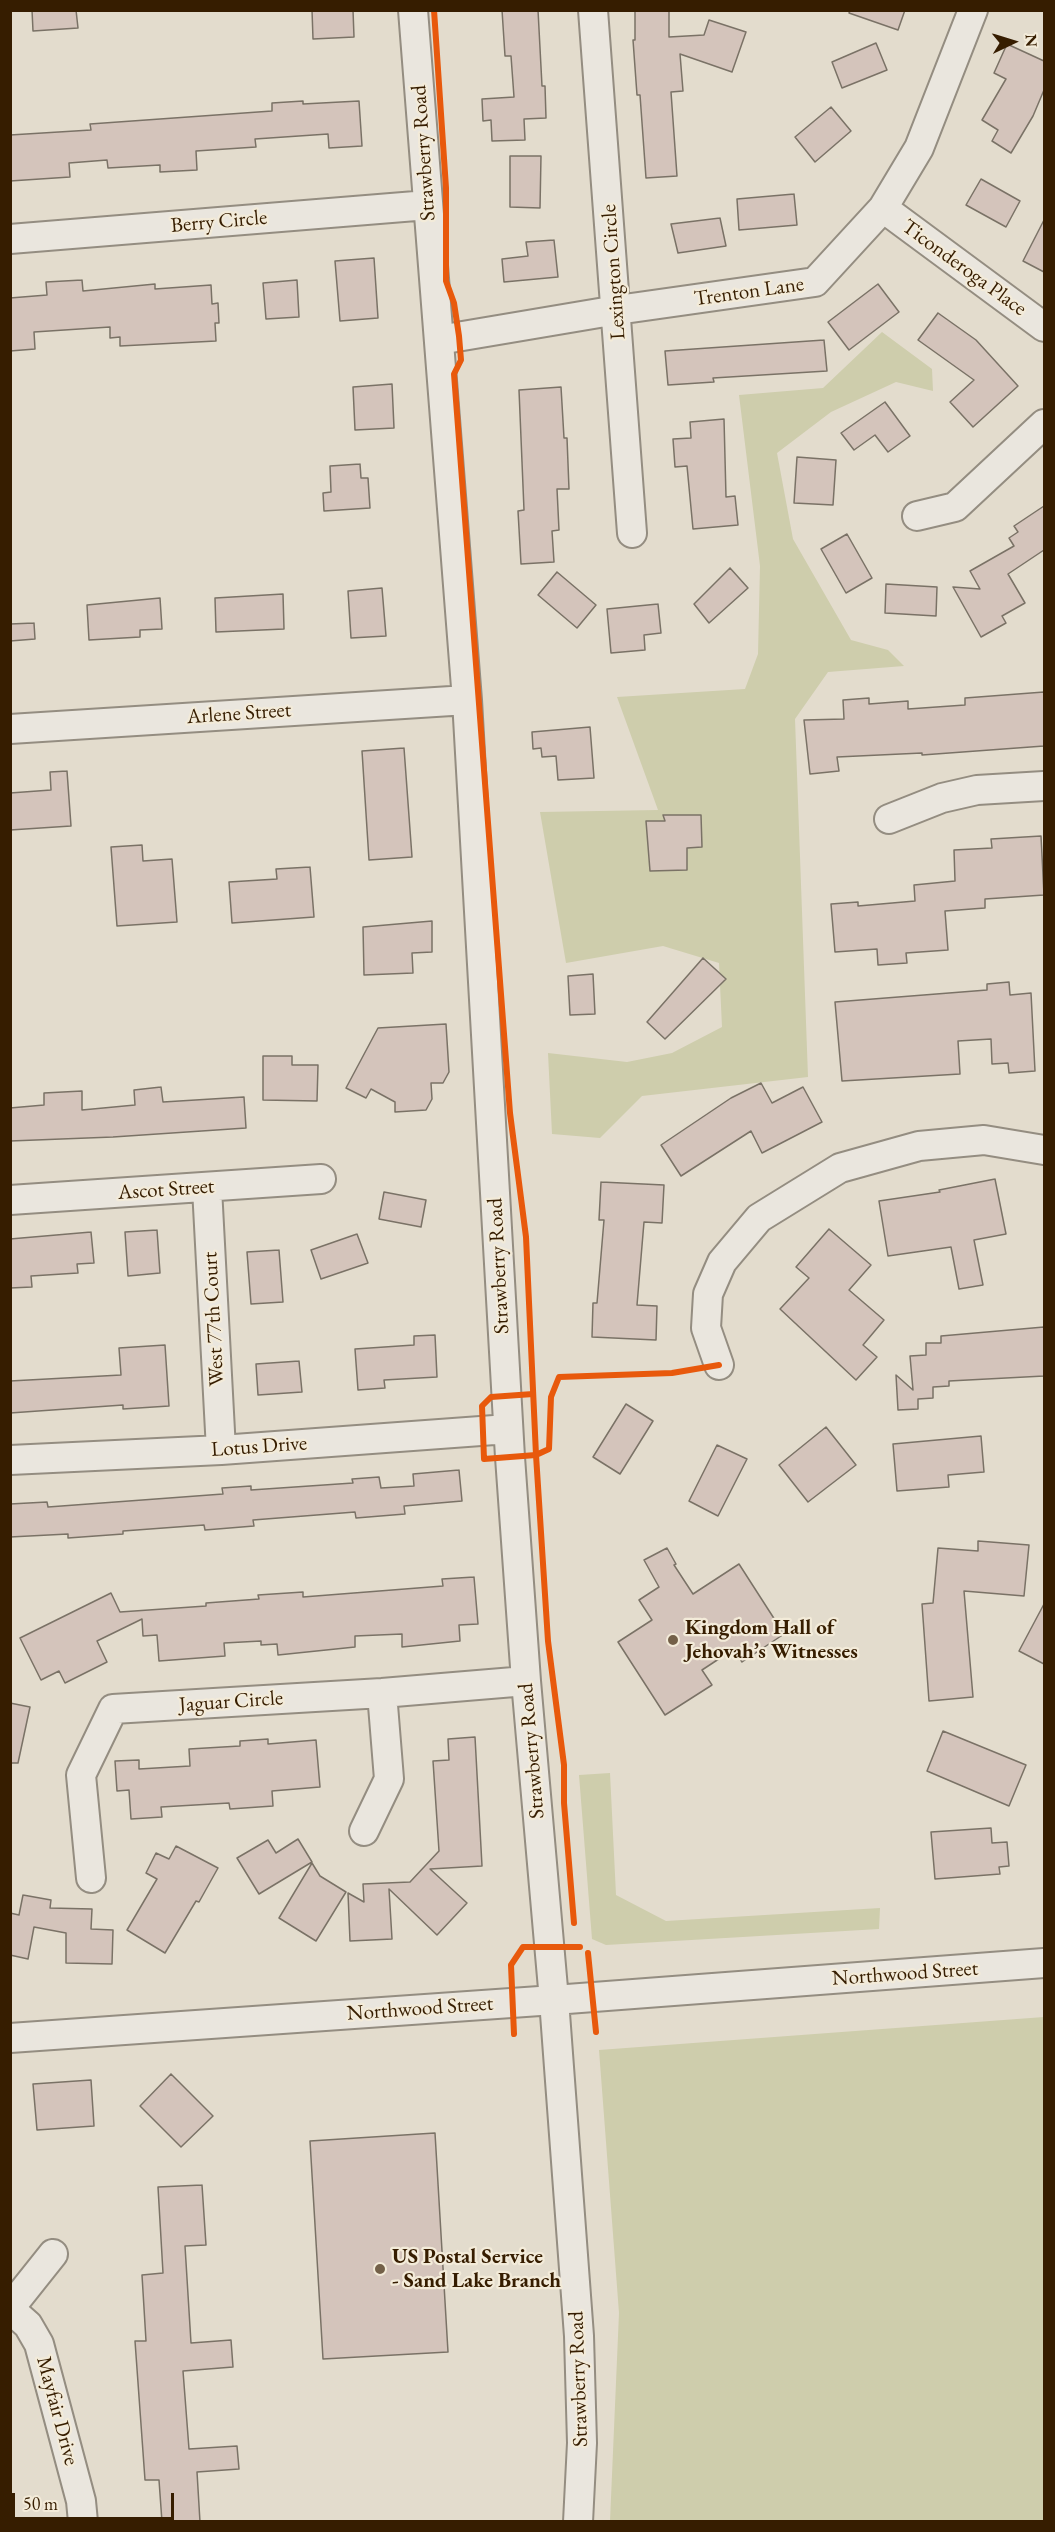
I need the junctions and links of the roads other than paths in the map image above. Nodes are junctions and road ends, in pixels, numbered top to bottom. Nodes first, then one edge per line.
1 (413, 10) edge
2 (593, 10) edge
3 (973, 10) edge
4 (428, 205) junction
5 (883, 208) junction
6 (10, 238) edge
7 (617, 310) junction
8 (1044, 327) edge
9 (439, 340) junction
10 (1044, 424) edge
11 (917, 516) dead end
12 (632, 533) dead end
13 (466, 700) junction
14 (10, 729) edge
15 (1044, 786) edge
16 (889, 819) dead end
17 (1044, 1150) edge
18 (321, 1179) dead end
19 (207, 1188) junction
20 (10, 1200) edge
21 (719, 1365) dead end
22 (508, 1429) junction
23 (221, 1450) junction
24 (10, 1460) edge
25 (526, 1681) junction
26 (382, 1693) junction
27 (364, 1831) dead end
28 (91, 1878) dead end
29 (1044, 1963) edge
30 (554, 2000) junction
31 (10, 2038) edge
32 (53, 2254) dead end
33 (10, 2309) edge
34 (83, 2522) edge
35 (578, 2522) edge

1 - 4 street, Strawberry Road
2 - 7 street, Lexington Circle
3 - 5 street, Trenton Lane
4 - 6 street, Berry Circle
4 - 9 street, Strawberry Road
5 - 7 street, Trenton Lane
5 - 8 street, Ticonderoga Place
7 - 9 street, Trenton Lane
7 - 12 street, Lexington Circle
9 - 13 street, Strawberry Road
10 - 11 street
13 - 14 street, Arlene Street
13 - 22 street, Strawberry Road
15 - 16 street
17 - 21 street
18 - 19 street, Ascot Street
19 - 20 street, Ascot Street
19 - 23 street, West 77th Court
22 - 23 street, Lotus Drive
22 - 25 street, Strawberry Road
23 - 24 street, Lotus Drive
25 - 26 street, Jaguar Circle
25 - 30 street, Strawberry Road
26 - 27 street
26 - 28 street, Jaguar Circle
29 - 30 street, Northwood Street
30 - 31 street, Northwood Street
30 - 35 street, Strawberry Road
32 - 33 street
33 - 34 street, Mayfair Drive

